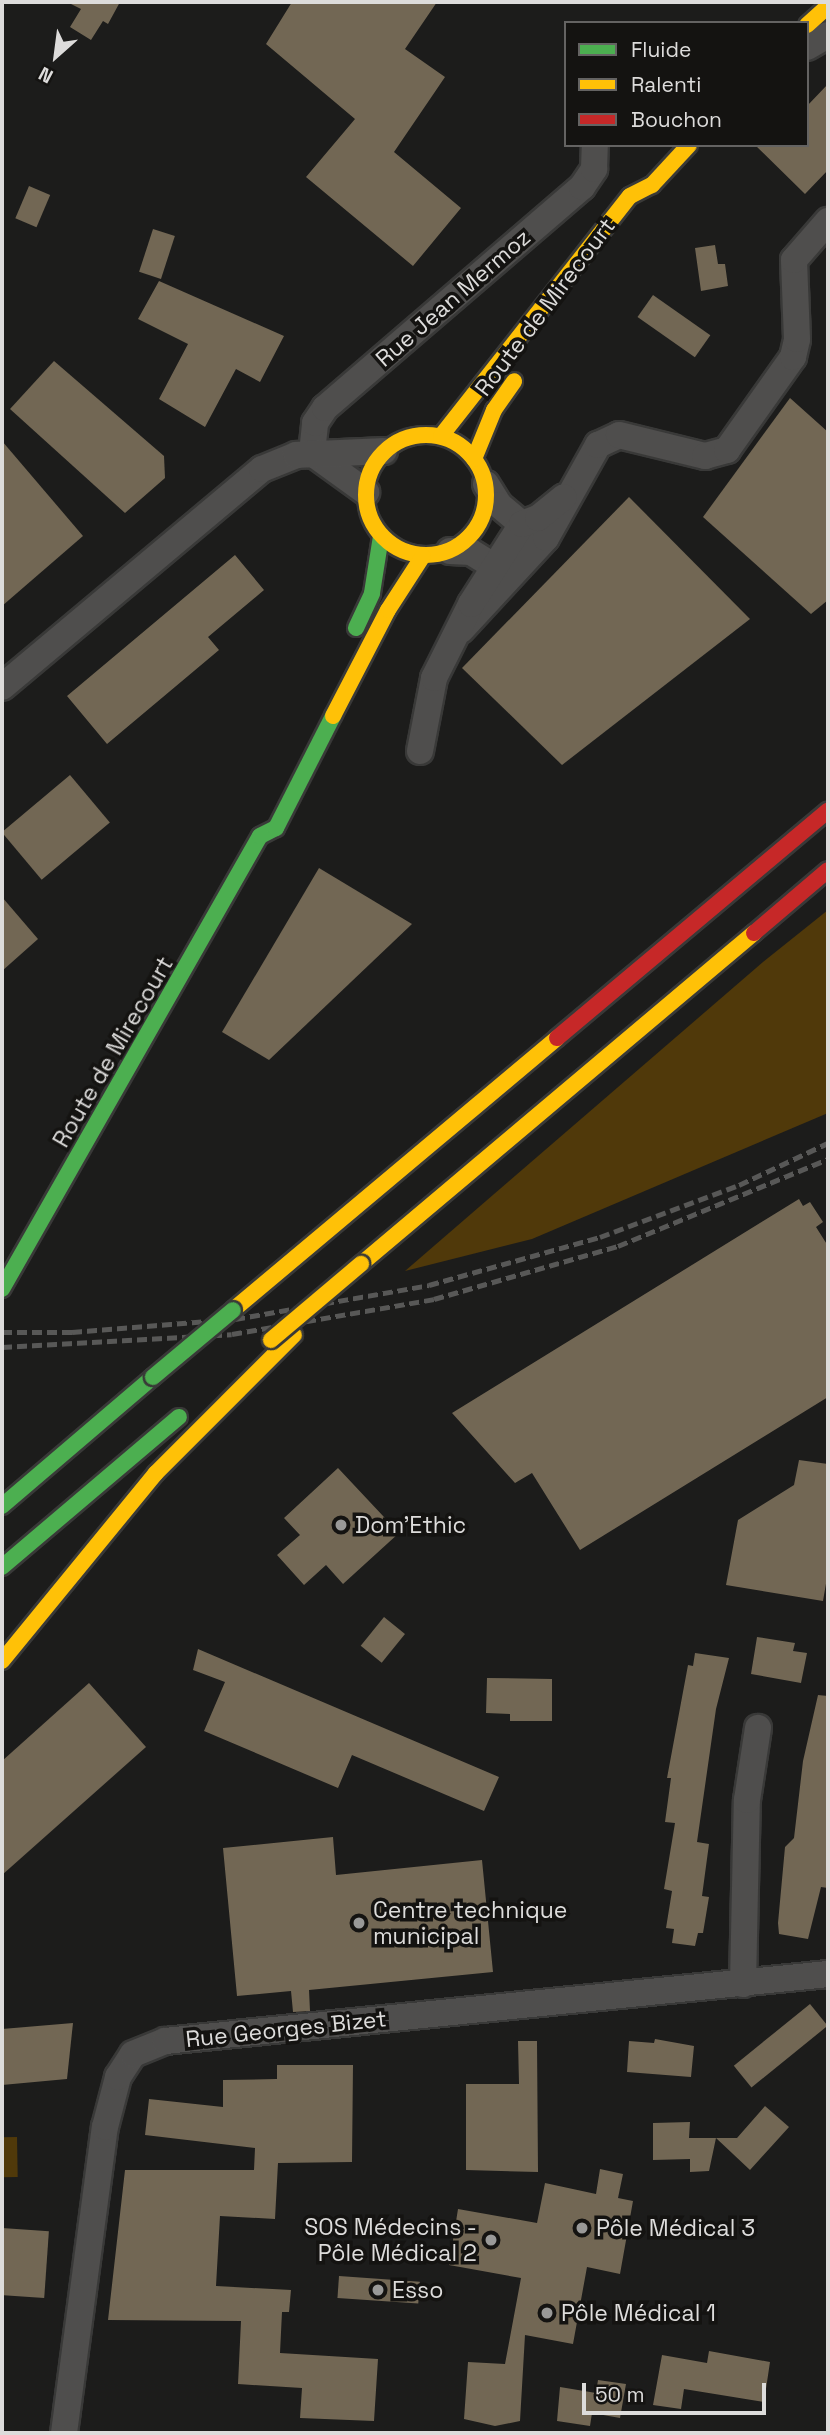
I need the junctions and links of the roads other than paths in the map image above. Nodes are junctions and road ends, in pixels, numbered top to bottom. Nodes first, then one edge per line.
1 (828, 6) edge
2 (809, 23) edge
3 (828, 35) edge
4 (809, 46) edge
5 (594, 147) edge
6 (687, 147) edge
7 (652, 185) junction
8 (649, 208) dead end
9 (828, 221) edge
10 (522, 370) dead end
11 (440, 436) junction
12 (384, 451) junction
13 (312, 453) junction
14 (474, 459) junction
15 (486, 484) junction
16 (571, 491) junction
17 (366, 492) junction
18 (522, 524) junction
19 (381, 536) junction
20 (450, 551) junction
21 (423, 556) junction
22 (527, 563) junction
23 (495, 567) junction
24 (461, 630) junction
25 (350, 639) dead end
26 (2, 687) edge
27 (420, 751) dead end
28 (828, 811) edge
29 (257, 818) dead end
30 (260, 836) junction
31 (828, 870) edge
32 (361, 1264) junction
33 (2, 1288) edge
34 (230, 1375) dead end
35 (188, 1410) dead end
36 (2, 1506) edge
37 (2, 1567) edge
38 (2, 1661) edge
39 (758, 1728) dead end
40 (828, 1974) edge
41 (743, 1984) junction
42 (64, 2433) edge

1 - 2 main road
3 - 4 street
5 - 13 street, Rue Jean Mermoz
6 - 7 main road, Route de Mirecourt
7 - 8 main road
7 - 11 main road, Route de Mirecourt
9 - 16 street
10 - 14 main road, Route de Mirecourt
11 - 12 main road
11 - 14 main road
12 - 13 street
12 - 17 main road
13 - 17 street
13 - 26 street
14 - 15 main road
15 - 18 street
15 - 20 main road
16 - 18 street
16 - 22 street
17 - 19 main road
18 - 22 street
18 - 23 street
19 - 21 main road
19 - 25 main road
20 - 21 main road
20 - 23 street
21 - 30 main road, Route de Mirecourt
22 - 23 street
22 - 24 street
23 - 24 street
24 - 27 street
28 - 36 main road, bridge
29 - 30 main road
30 - 33 main road, Route de Mirecourt
31 - 32 main road
32 - 34 main road, bridge
32 - 38 main road, bridge
35 - 37 main road
39 - 41 street
40 - 41 street, Rue Georges Bizet
41 - 42 street, Rue Georges Bizet

